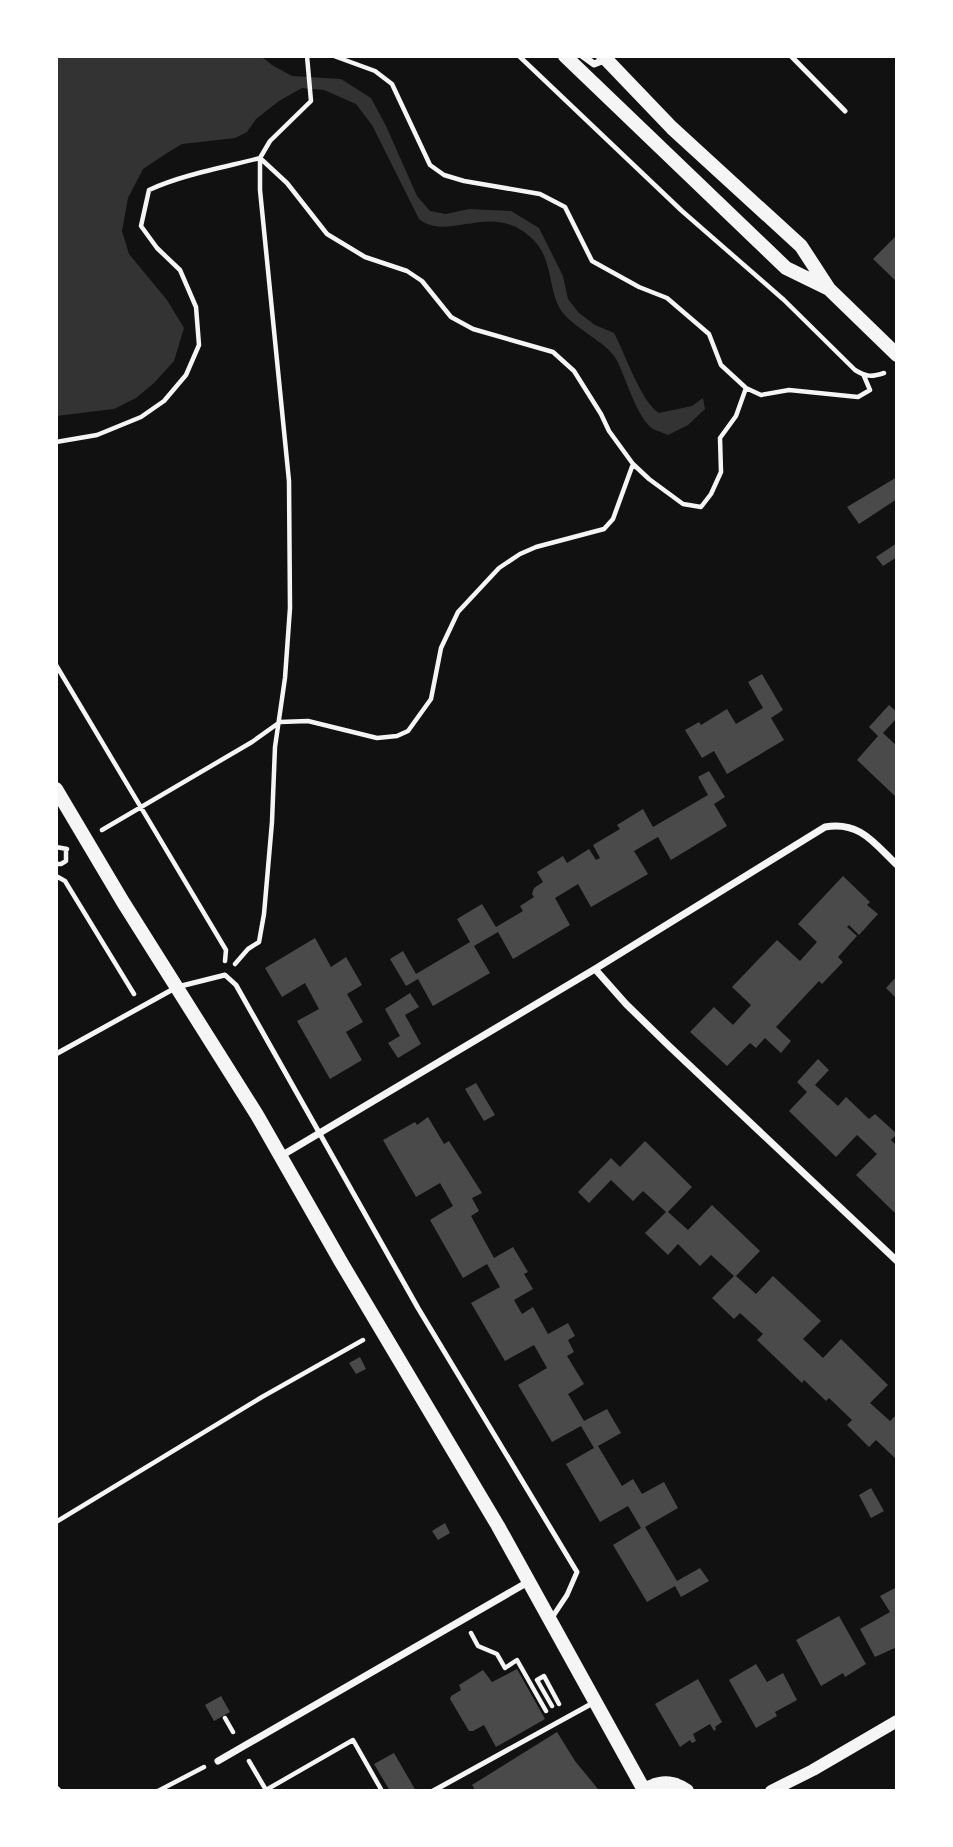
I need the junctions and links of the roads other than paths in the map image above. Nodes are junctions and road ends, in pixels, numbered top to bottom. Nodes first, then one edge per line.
1 (565, 56) edge
2 (583, 56) edge
3 (791, 56) edge
4 (606, 57) edge
5 (845, 111) dead end
6 (829, 289) junction
7 (897, 355) edge
8 (56, 789) edge
9 (897, 865) edge
10 (595, 969) junction
11 (177, 987) junction
12 (56, 1054) edge
13 (318, 1133) junction
14 (281, 1156) junction
15 (897, 1261) edge
16 (528, 1582) junction
17 (550, 1622) junction
18 (596, 1702) junction
19 (897, 1721) edge
20 (218, 1760) road end
21 (643, 1790) edge
22 (433, 1791) edge
23 (687, 1791) edge
24 (770, 1791) edge

1 - 6 main road
2 - 4 street
3 - 5 lane
4 - 6 main road
6 - 7 main road
8 - 11 main road
9 - 10 street
10 - 13 street
10 - 15 street
11 - 12 lane
11 - 13 lane
11 - 14 main road
13 - 14 street
13 - 17 lane
14 - 16 main road
16 - 17 main road
16 - 20 street
17 - 18 main road
18 - 21 main road
18 - 22 lane
19 - 24 street
21 - 23 main road

